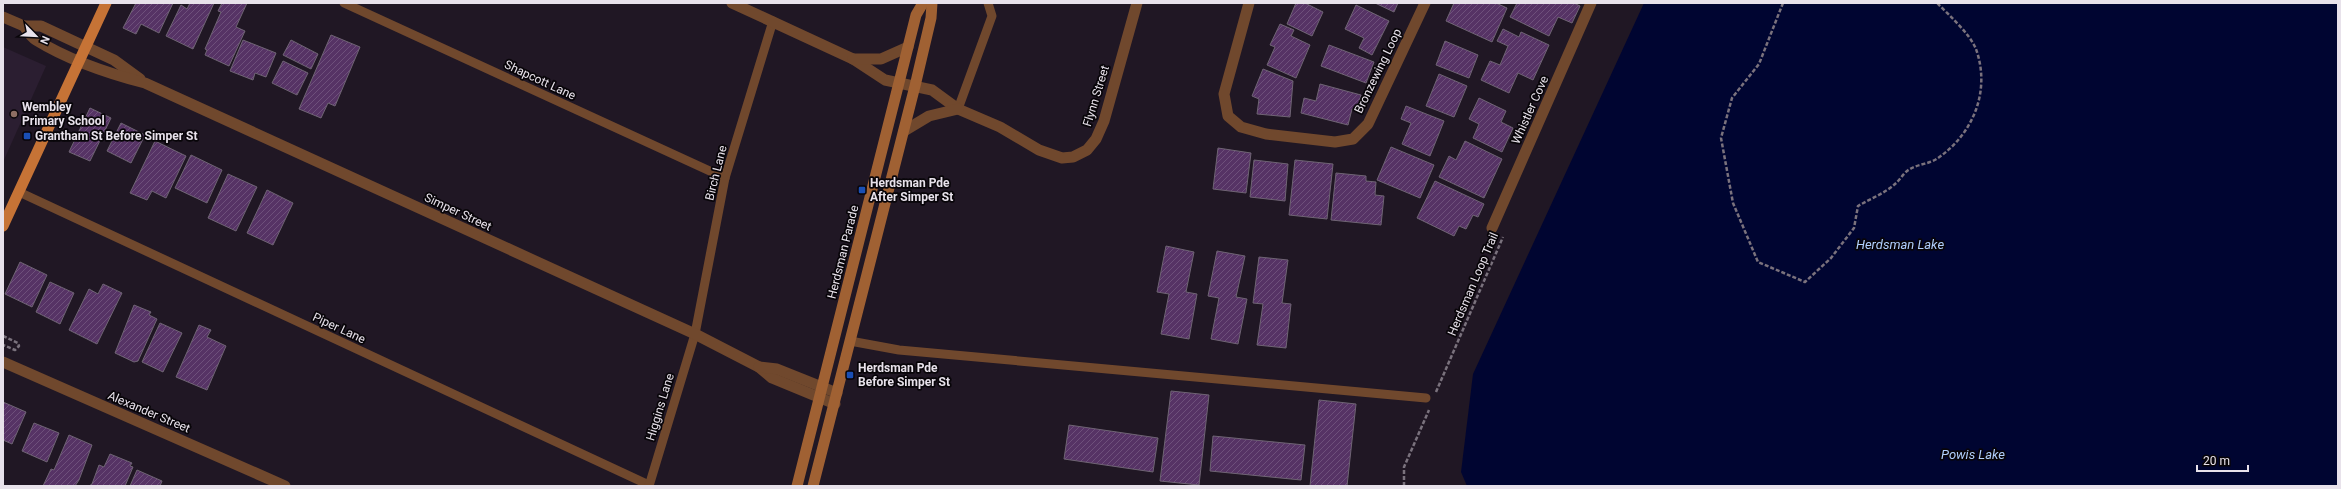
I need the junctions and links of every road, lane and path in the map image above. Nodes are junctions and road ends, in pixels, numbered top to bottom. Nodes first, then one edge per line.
1 (106, 3) edge
2 (344, 3) edge
3 (732, 3) edge
4 (923, 3) edge
5 (932, 3) edge
6 (988, 3) edge
7 (1137, 3) edge
8 (1249, 3) edge
9 (1425, 3) edge
10 (1591, 3) edge
11 (1783, 3) edge
12 (1937, 3) edge
13 (3, 16) edge
14 (773, 22) junction
15 (24, 26) junction
16 (86, 47) junction
17 (908, 47) junction
18 (853, 59) junction
19 (80, 60) junction
20 (899, 82) junction
21 (145, 83) junction
22 (915, 86) junction
23 (958, 109) junction
24 (904, 131) junction
25 (725, 178) junction
26 (19, 192) junction
27 (3, 226) edge
28 (1492, 228) dead end
29 (1505, 233) dead end
30 (695, 334) junction
31 (3, 336) edge
32 (850, 341) junction
33 (3, 345) edge
34 (3, 362) edge
35 (821, 392) junction
36 (1435, 394) dead end
37 (836, 398) junction
38 (1426, 398) dead end
39 (1429, 408) dead end
40 (649, 485) edge
41 (285, 486) edge
42 (797, 486) edge
43 (813, 486) edge
44 (1404, 486) edge

1 - 16 main road
2 - 25 lane, Shapcott Lane
3 - 14 street, Flynn Street
4 - 17 main road, Herdsman Parade
5 - 22 main road
6 - 23 lane
7 - 23 street, Flynn Street
8 - 9 street, Bronzewing Loop
10 - 28 street, Whistler Cove
11 - 12 path
13 - 15 street, Simper Street
14 - 18 street, Flynn Street
14 - 25 lane, Birch Lane
15 - 16 street, Simper Street
15 - 19 street, Simper Street
16 - 19 main road
16 - 21 street, Simper Street
17 - 18 street
17 - 20 main road, Herdsman Parade
18 - 20 street, Flynn Street
19 - 21 street, Simper Street
19 - 26 main road
20 - 22 street, Flynn Street
20 - 35 main road, Herdsman Parade
21 - 30 street, Simper Street
22 - 23 street, Flynn Street
22 - 24 main road
23 - 24 street
24 - 32 main road
25 - 30 lane, Birch Lane
26 - 27 main road
26 - 40 lane, Piper Lane
29 - 36 path, Herdsman Loop Trail
30 - 35 street, Simper Street
30 - 40 lane, Higgins Lane
31 - 33 path
32 - 37 main road
32 - 38 lane
34 - 41 street, Alexander Street
35 - 37 street, Simper Street
35 - 42 main road, Herdsman Parade
37 - 43 main road
39 - 44 path

